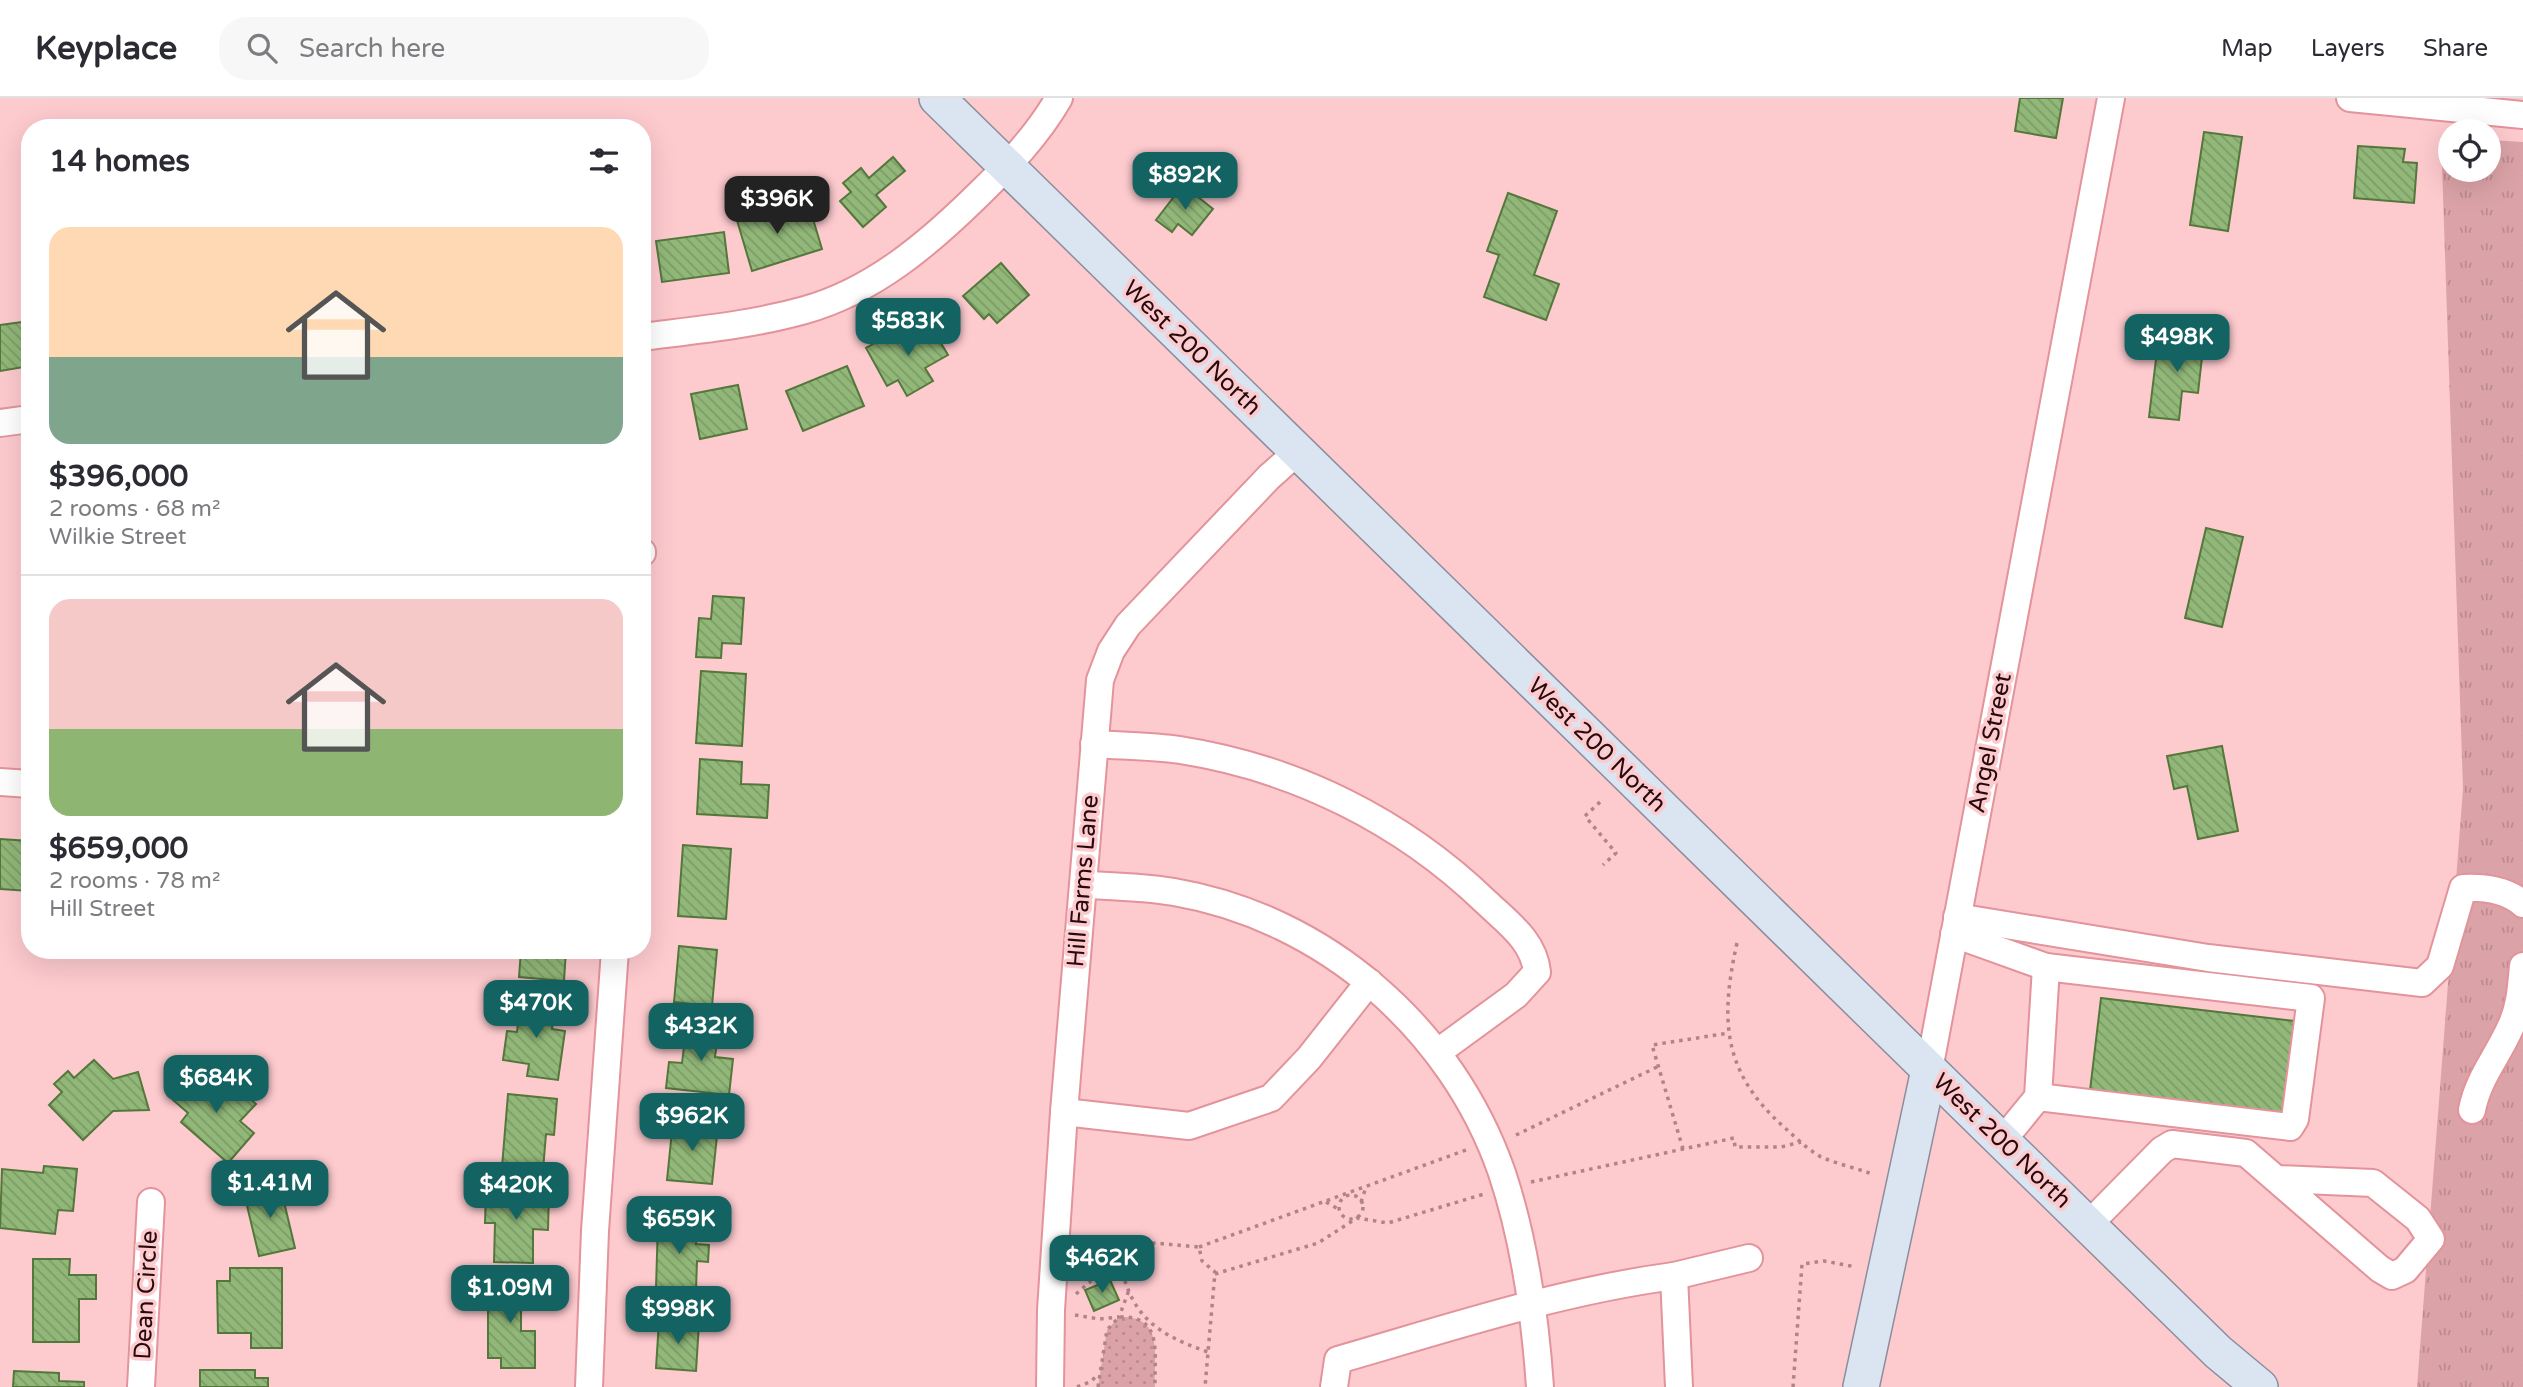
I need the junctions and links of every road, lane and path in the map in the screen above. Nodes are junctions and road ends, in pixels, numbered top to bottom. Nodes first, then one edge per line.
1 (937, 98) edge
2 (1059, 98) edge
3 (2111, 98) edge
4 (2350, 98) edge
5 (2523, 115) edge
6 (1007, 167) junction
7 (651, 336) edge
8 (21, 420) edge
9 (0, 423) edge
10 (1297, 452) junction
11 (1094, 744) junction
12 (0, 782) edge
13 (21, 784) edge
14 (1600, 802) dead end
15 (1603, 865) dead end
16 (1084, 885) junction
17 (2523, 904) edge
18 (1956, 926) junction
19 (1737, 943) dead end
20 (614, 959) edge
21 (2523, 966) edge
22 (2046, 967) junction
23 (1369, 982) junction
24 (1729, 1032) junction
25 (1438, 1052) junction
26 (1657, 1067) junction
27 (1929, 1070) junction
28 (2038, 1097) junction
29 (2472, 1110) dead end
30 (1064, 1112) junction
31 (1516, 1135) dead end
32 (2002, 1141) junction
33 (1801, 1142) junction
34 (1683, 1149) junction
35 (1466, 1150) dead end
36 (1872, 1174) dead end
37 (2277, 1179) junction
38 (1531, 1182) dead end
39 (1366, 1187) junction
40 (1346, 1194) junction
41 (1484, 1194) dead end
42 (150, 1202) dead end
43 (1325, 1202) junction
44 (1361, 1202) junction
45 (1340, 1210) junction
46 (1362, 1213) junction
47 (1343, 1216) junction
48 (1357, 1218) junction
49 (1371, 1219) junction
50 (2088, 1225) junction
51 (1339, 1227) junction
52 (1116, 1239) junction
53 (1199, 1247) junction
54 (1080, 1250) dead end
55 (1749, 1258) dead end
56 (1856, 1267) dead end
57 (1215, 1274) junction
58 (1674, 1276) junction
59 (1124, 1277) junction
60 (1129, 1290) junction
61 (1076, 1294) dead end
62 (1533, 1304) junction
63 (1075, 1315) dead end
64 (1119, 1317) junction
65 (1099, 1320) junction
66 (1147, 1322) junction
67 (1107, 1330) junction
68 (1208, 1352) junction
69 (1098, 1375) junction
70 (141, 1387) edge
71 (589, 1387) edge
72 (1050, 1387) edge
73 (1077, 1387) edge
74 (1098, 1387) edge
75 (1155, 1387) edge
76 (1205, 1387) edge
77 (1334, 1387) edge
78 (1540, 1387) edge
79 (1679, 1387) edge
80 (1793, 1387) edge
81 (1861, 1387) edge
82 (2260, 1387) edge

1 - 6 main road, West 200 North
2 - 6 street
3 - 18 street, Angel Street
4 - 5 street
6 - 7 street
6 - 10 main road, West 200 North
8 - 9 street
10 - 11 street, Hill Farms Lane
10 - 27 main road, West 200 North
11 - 16 street, Hill Farms Lane
11 - 25 street
12 - 13 street
14 - 15 path
16 - 23 street
16 - 30 street, Hill Farms Lane
17 - 18 street
18 - 22 street
18 - 27 street, Angel Street
19 - 24 path
20 - 71 street
21 - 29 street
22 - 28 street
22 - 28 street
23 - 25 street
23 - 30 street
24 - 26 path
24 - 33 path
25 - 62 street
26 - 31 path
26 - 34 path
27 - 32 main road, West 200 North
27 - 81 main road, Angel Street
28 - 32 street
30 - 72 street, Hill Farms Lane
32 - 50 main road, West 200 North
33 - 34 path
33 - 36 path
34 - 38 path
35 - 39 path
37 - 37 street
37 - 50 street
39 - 40 path
39 - 44 path
40 - 43 path
40 - 44 path
40 - 45 path
41 - 49 path
42 - 70 street, Dean Circle
43 - 45 path
43 - 53 path
44 - 46 path
45 - 47 path
46 - 48 path
46 - 49 path
47 - 48 path
47 - 51 path
48 - 49 path
48 - 51 path
50 - 82 main road, West 200 North
51 - 57 path
52 - 53 path
52 - 54 path
52 - 59 path
53 - 57 path
55 - 58 street
56 - 80 path
57 - 68 path
58 - 62 street
58 - 79 street
59 - 60 path
59 - 61 path
60 - 64 path
60 - 66 path
62 - 77 street
62 - 78 street
63 - 65 path
64 - 65 path
64 - 66 path
64 - 67 path
65 - 67 path
66 - 68 path
66 - 75 path
67 - 69 path
68 - 76 path
69 - 73 path
69 - 74 path

